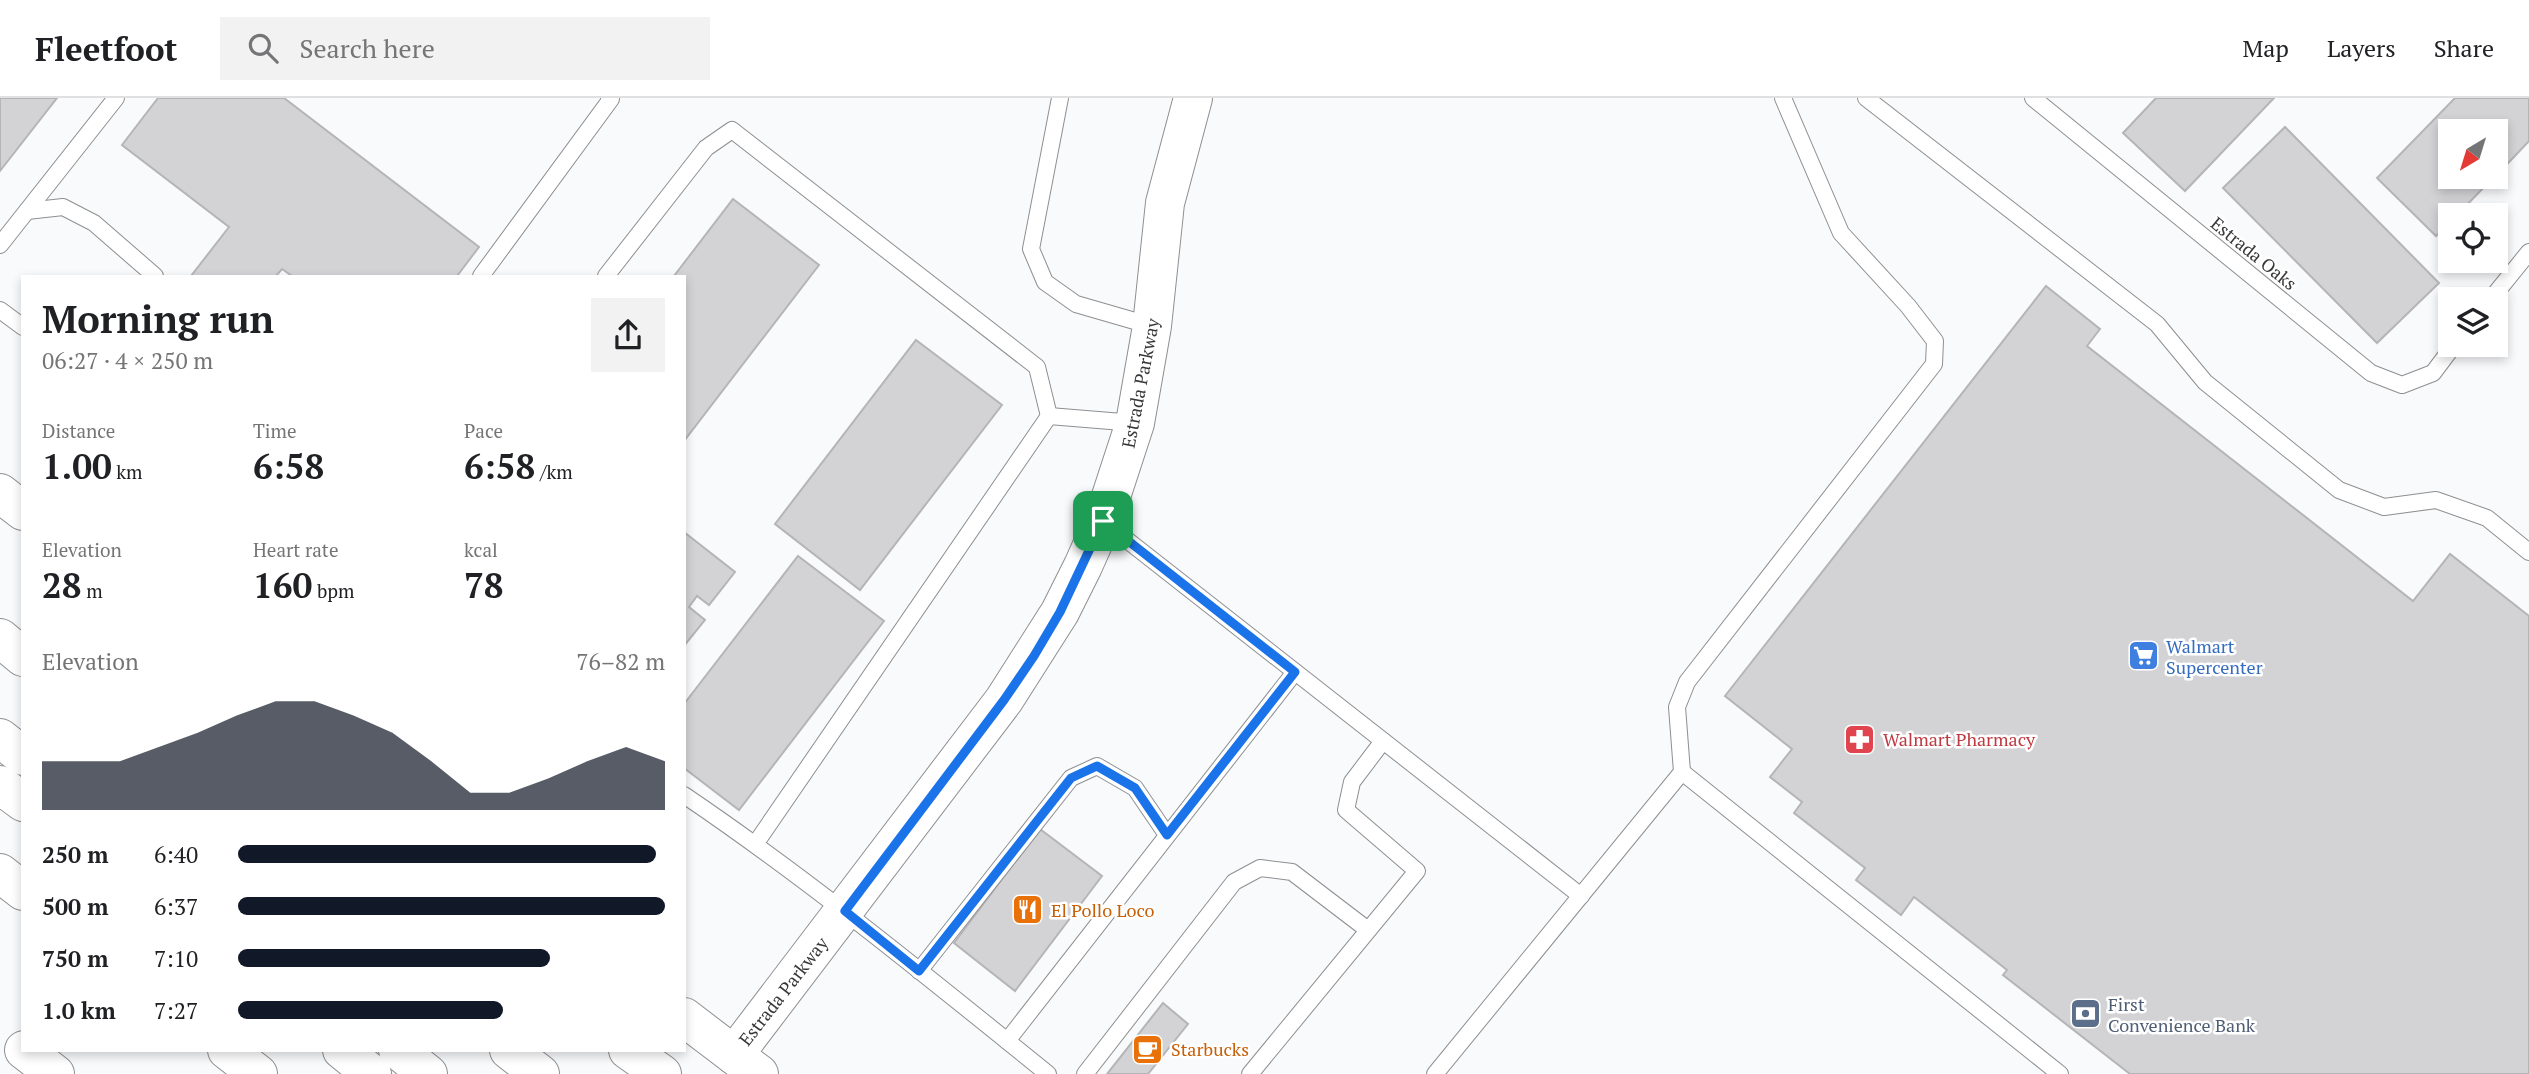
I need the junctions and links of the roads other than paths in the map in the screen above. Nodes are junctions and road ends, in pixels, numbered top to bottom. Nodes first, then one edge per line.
1 (116, 98) edge
2 (609, 98) edge
3 (1060, 98) edge
4 (1193, 98) edge
5 (1783, 98) edge
6 (1866, 98) edge
7 (2033, 98) edge
8 (27, 211) junction
9 (0, 245) edge
10 (2529, 252) edge
11 (154, 275) edge
12 (482, 275) edge
13 (607, 275) edge
14 (2501, 287) edge
15 (0, 310) edge
16 (21, 326) edge
17 (1152, 326) junction
18 (2446, 357) edge
19 (1049, 416) junction
20 (1135, 423) junction
21 (0, 493) edge
22 (21, 509) edge
23 (1103, 521) junction
24 (2529, 552) edge
25 (0, 610) edge
26 (21, 624) edge
27 (0, 638) edge
28 (21, 655) edge
29 (1295, 672) junction
30 (0, 716) edge
31 (21, 731) edge
32 (0, 738) edge
33 (1383, 741) junction
34 (21, 754) edge
35 (1682, 772) junction
36 (0, 785) edge
37 (686, 796) edge
38 (21, 801) edge
39 (1167, 835) junction
40 (756, 843) junction
41 (0, 873) edge
42 (21, 889) edge
43 (1581, 896) junction
44 (845, 911) junction
45 (1368, 930) junction
46 (919, 971) junction
47 (686, 1019) edge
48 (0, 1031) edge
49 (1007, 1041) junction
50 (21, 1048) edge
51 (26, 1052) edge
52 (214, 1052) edge
53 (230, 1052) edge
54 (344, 1052) edge
55 (400, 1052) edge
56 (512, 1052) edge
57 (631, 1052) edge
58 (746, 1065) edge
59 (55, 1074) edge
60 (230, 1074) edge
61 (258, 1074) edge
62 (372, 1074) edge
63 (428, 1074) edge
64 (540, 1074) edge
65 (662, 1074) edge
66 (1048, 1074) edge
67 (1085, 1074) edge
68 (1250, 1074) edge
69 (1435, 1074) edge
70 (2060, 1074) edge

1 - 8 lane
2 - 12 lane
3 - 17 lane
4 - 17 main road, Estrada Parkway
5 - 35 lane
6 - 24 lane
7 - 18 lane, Estrada Oaks
8 - 9 lane
8 - 11 lane
10 - 14 lane
13 - 19 lane
15 - 16 lane
17 - 20 main road, Estrada Parkway
19 - 20 lane
19 - 40 lane
20 - 23 main road, Estrada Parkway
21 - 22 main road
23 - 29 lane
23 - 44 main road, Estrada Parkway
25 - 26 main road
27 - 28 main road
29 - 33 lane
29 - 39 lane
30 - 31 main road
32 - 34 main road
33 - 43 lane
33 - 45 lane
35 - 43 lane
35 - 70 lane
36 - 38 main road
37 - 40 lane
39 - 46 lane
39 - 49 lane
40 - 44 lane
41 - 42 main road
43 - 69 lane
44 - 46 lane
44 - 58 main road, Estrada Parkway
45 - 67 lane
45 - 68 lane
46 - 49 lane
47 - 58 main road
48 - 50 main road
49 - 66 lane
51 - 59 main road
52 - 60 main road
53 - 61 main road
54 - 62 main road
55 - 63 main road
56 - 64 main road
57 - 65 main road

